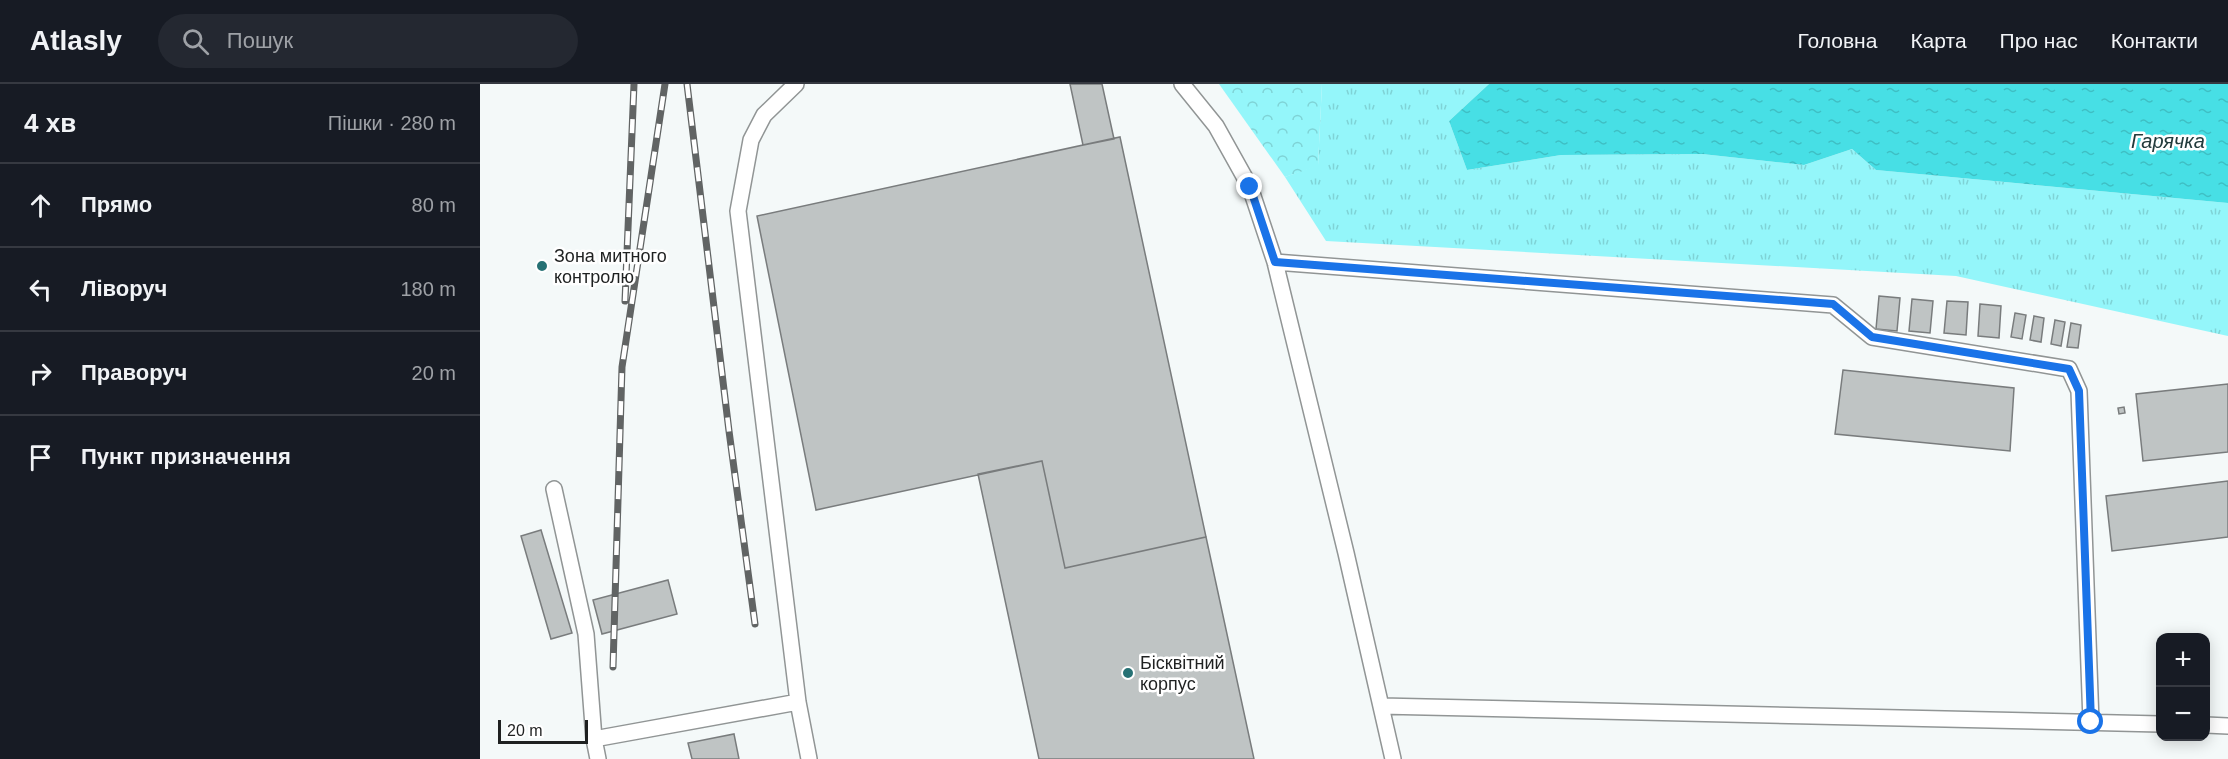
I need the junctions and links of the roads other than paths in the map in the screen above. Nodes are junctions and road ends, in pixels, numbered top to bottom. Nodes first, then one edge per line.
1 (796, 84) edge
2 (1182, 84) edge
3 (1275, 262) junction
4 (554, 489) dead end
5 (798, 702) junction
6 (1381, 706) junction
7 (2091, 722) junction
8 (2156, 724) edge
9 (2210, 725) edge
10 (2228, 726) edge
11 (594, 739) junction
12 (598, 759) edge
13 (809, 759) edge
14 (1393, 759) edge

1 - 5 lane
2 - 3 lane
3 - 6 lane
3 - 7 lane
4 - 11 lane
5 - 11 lane
5 - 13 lane
6 - 7 lane
6 - 14 lane
7 - 8 lane
9 - 10 lane
11 - 12 lane

